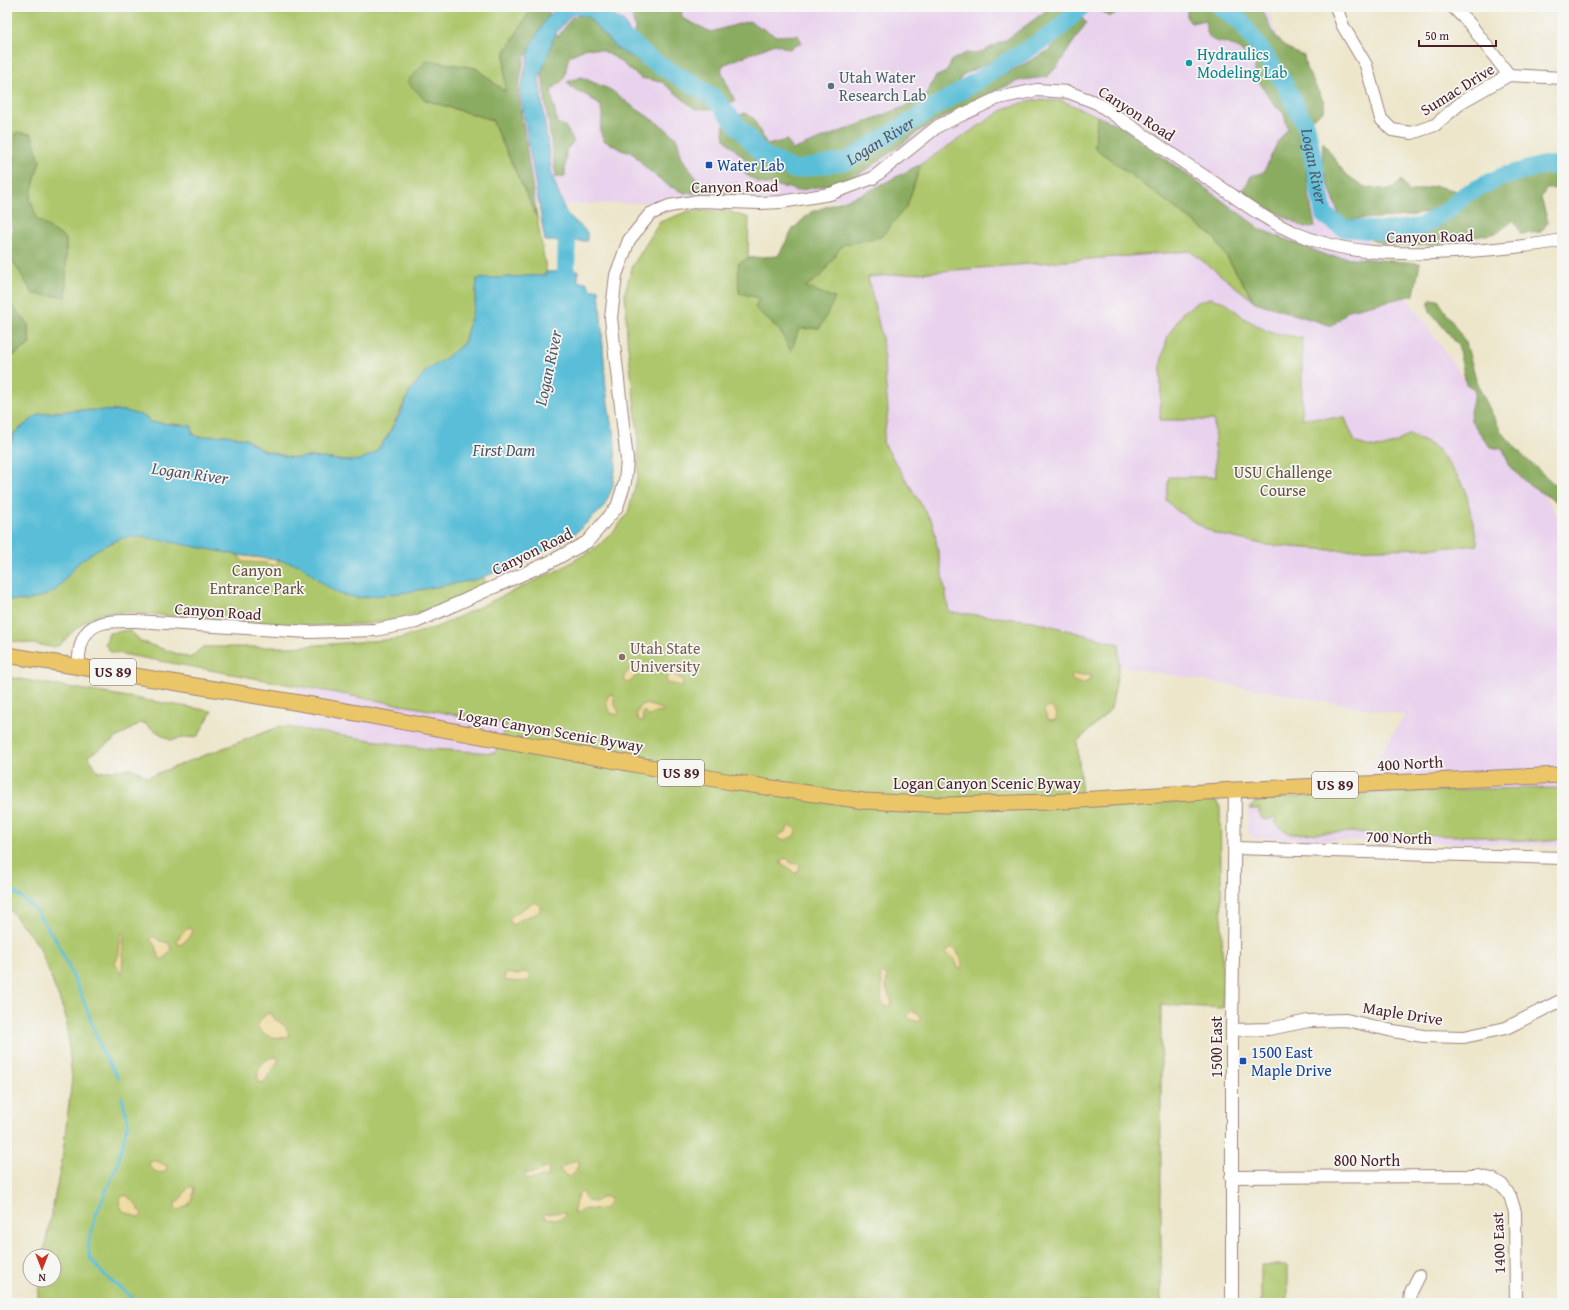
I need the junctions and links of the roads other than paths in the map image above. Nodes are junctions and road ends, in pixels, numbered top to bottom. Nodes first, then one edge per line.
1 (1336, 7) edge
2 (1453, 7) edge
3 (1509, 75) junction
4 (1562, 78) edge
5 (1562, 240) edge
6 (7, 655) edge
7 (78, 666) junction
8 (1562, 775) edge
9 (1236, 790) junction
10 (1234, 848) junction
11 (1562, 858) edge
12 (1562, 1000) edge
13 (1232, 1030) junction
14 (1231, 1177) junction
15 (1502, 1185) joint
16 (1419, 1276) dead end
17 (1232, 1303) edge
18 (1410, 1303) edge
19 (1516, 1303) edge

1 - 3 street, Sumac Drive
2 - 3 street, Sumac Drive
3 - 4 street, Sumac Drive
5 - 7 street, Canyon Road
6 - 7 main road, Logan Canyon Scenic Byway / US 89
7 - 9 main road, Logan Canyon Scenic Byway / US 89
8 - 9 main road, 400 North / US 89
9 - 10 street, 1500 East
10 - 11 street, 700 North
10 - 13 street, 1500 East
12 - 13 street, Maple Drive
13 - 14 street, 1500 East
14 - 15 street, 800 North
14 - 17 street, 1500 East
15 - 19 street, 1400 East
16 - 18 street

